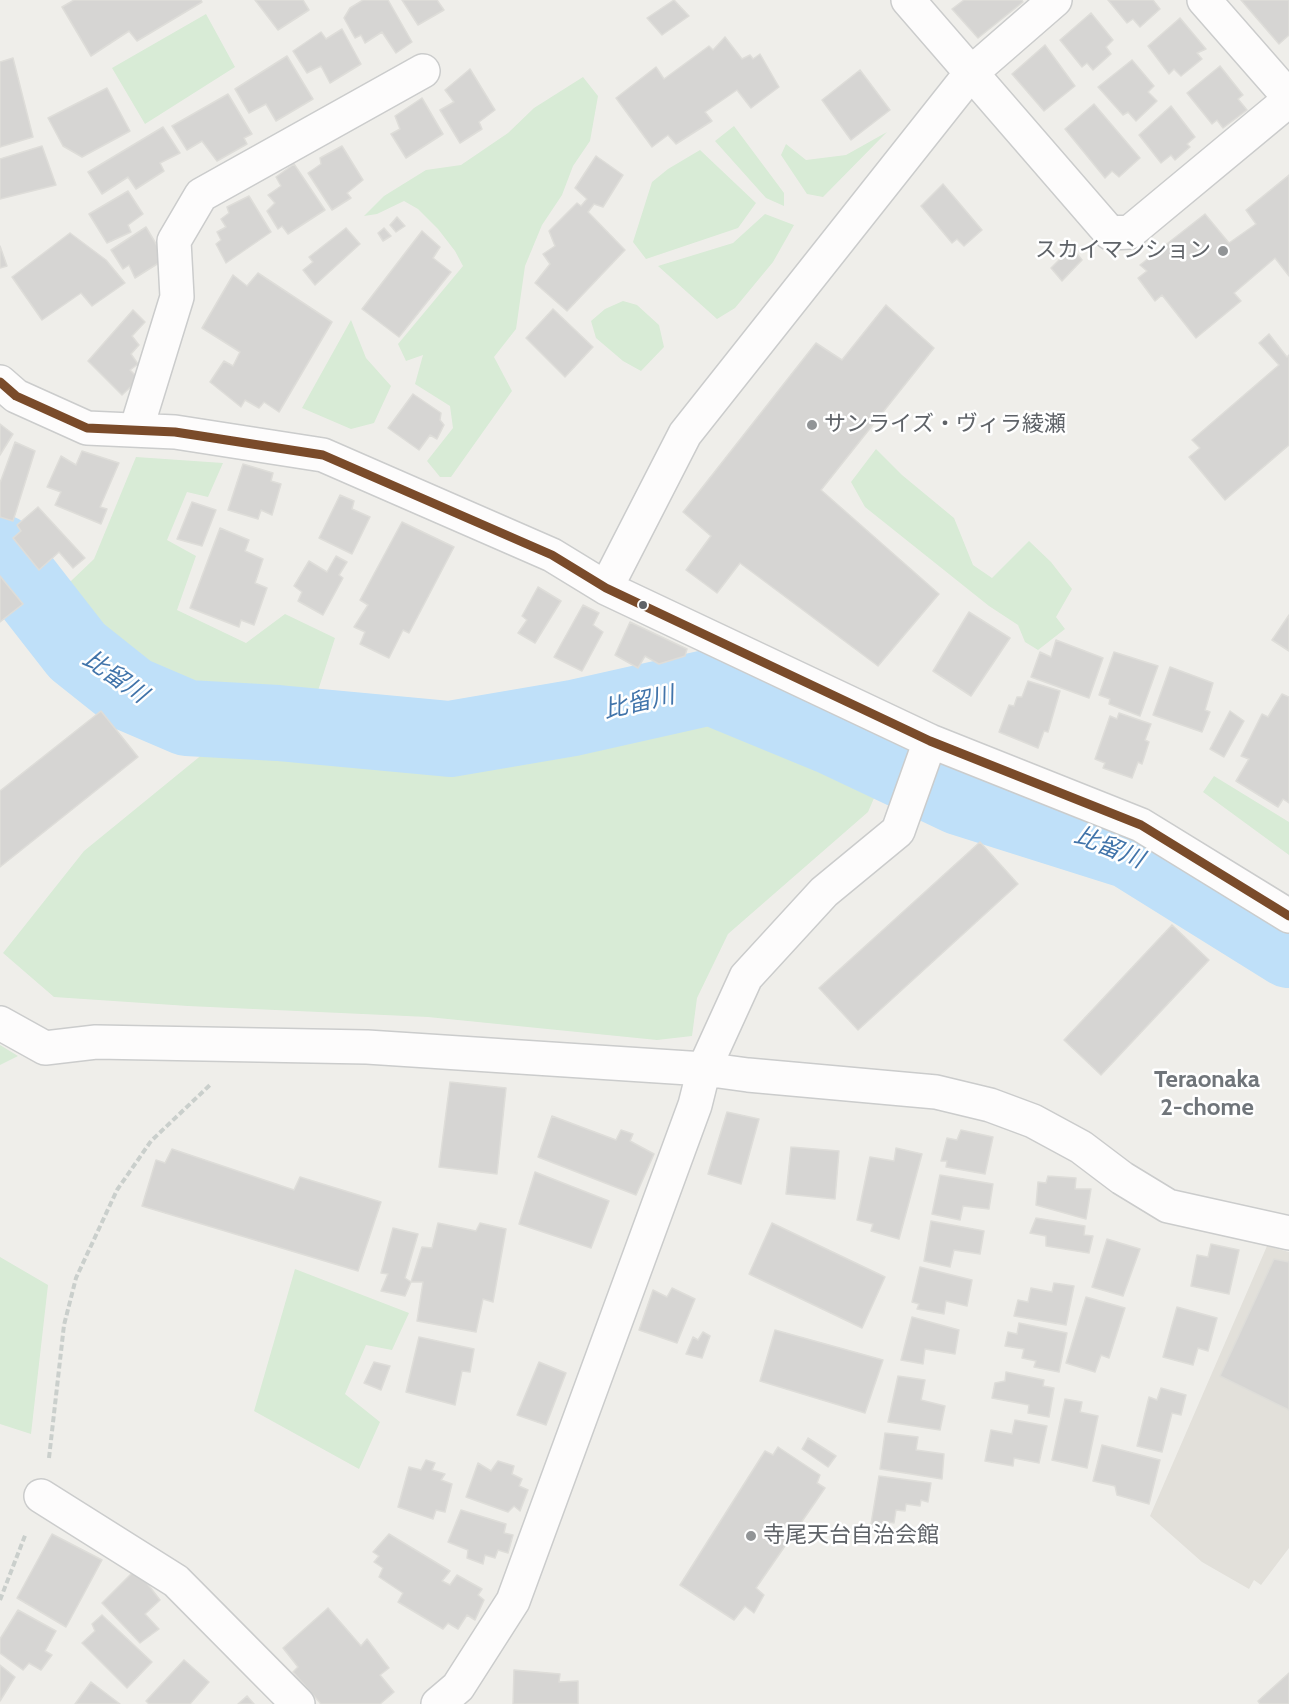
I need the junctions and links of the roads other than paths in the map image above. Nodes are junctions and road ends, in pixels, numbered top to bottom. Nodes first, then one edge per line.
1 (908, 0) edge
2 (1056, 0) edge
3 (1204, 0) edge
4 (423, 71) dead end
5 (971, 73) junction
6 (1289, 99) edge
7 (0, 382) edge
8 (136, 430) junction
9 (606, 588) junction
10 (929, 747) junction
11 (1289, 916) edge
12 (0, 1023) edge
13 (704, 1069) junction
14 (1289, 1233) edge
15 (41, 1496) road end
16 (298, 1704) edge
17 (438, 1704) edge

1 - 5 street
2 - 5 street
3 - 6 street
4 - 8 street
5 - 6 street
5 - 9 street
7 - 8 street
8 - 9 street
9 - 10 street
10 - 11 street
10 - 13 street
12 - 13 street
13 - 14 street
13 - 17 street
15 - 16 street

